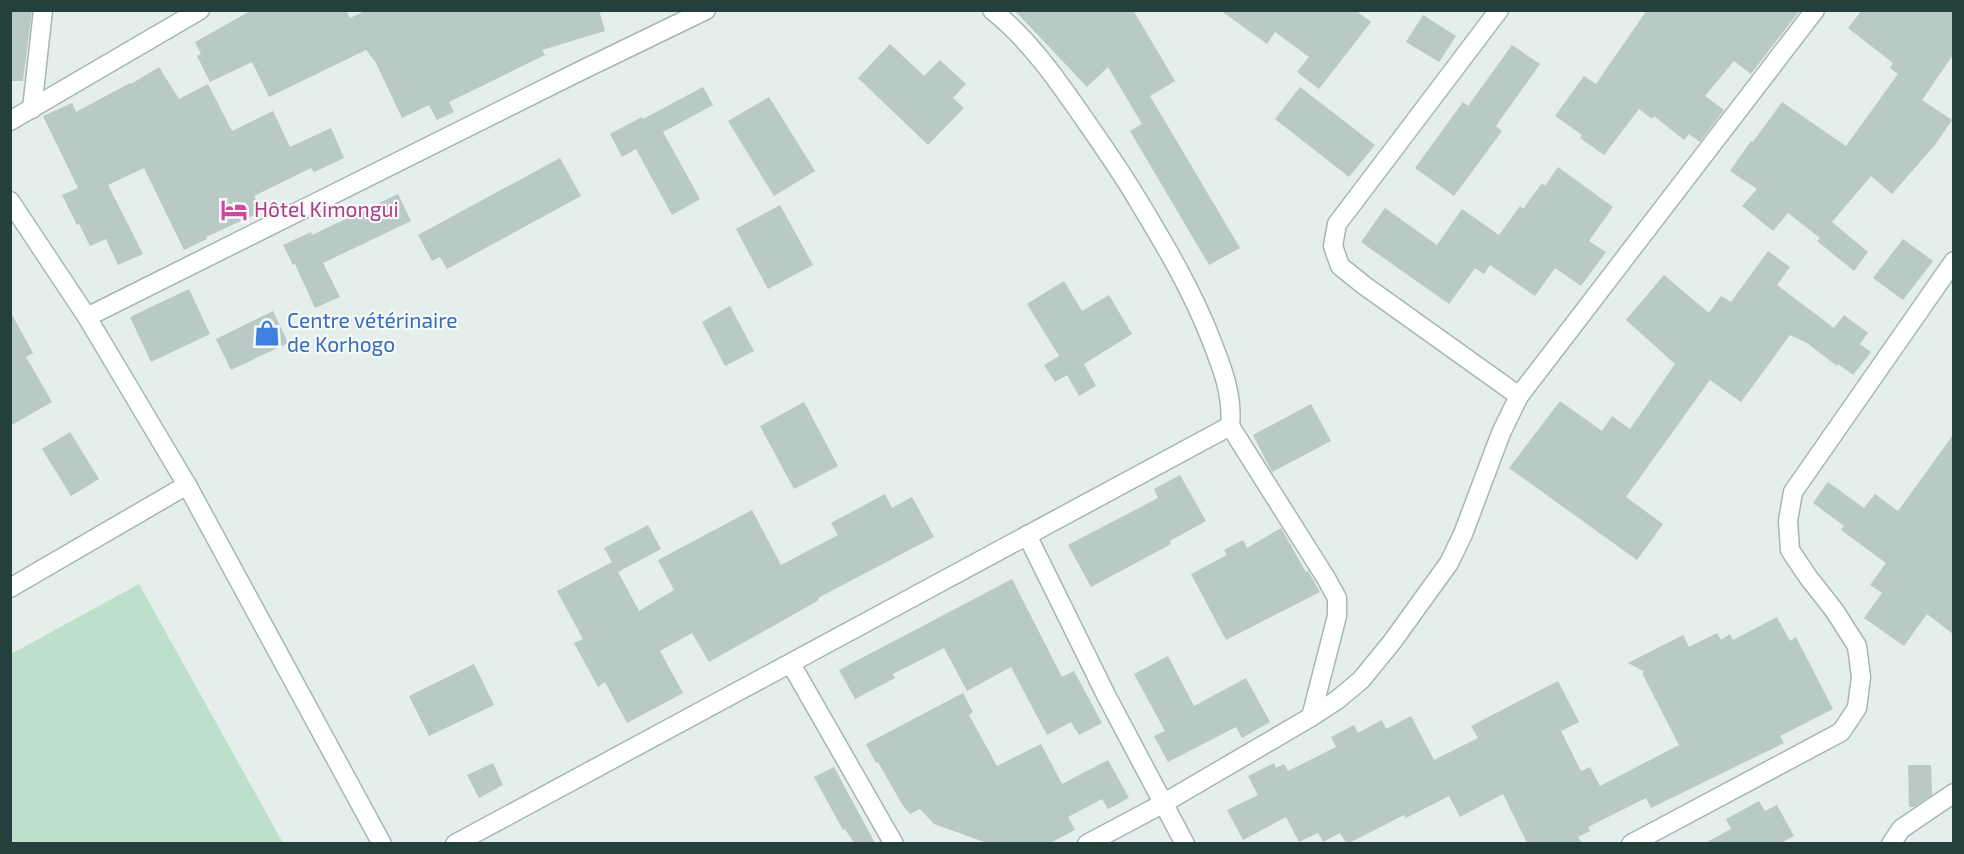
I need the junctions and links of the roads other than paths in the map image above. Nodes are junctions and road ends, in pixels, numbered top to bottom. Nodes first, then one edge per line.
1 (43, 10) edge
2 (200, 10) edge
3 (706, 10) edge
4 (992, 10) edge
5 (1499, 10) edge
6 (1815, 10) edge
7 (677, 18) edge
8 (32, 109) junction
9 (10, 122) edge
10 (10, 201) edge
11 (1953, 261) edge
12 (87, 317) junction
13 (1519, 396) junction
14 (1230, 426) junction
15 (187, 485) junction
16 (1027, 535) junction
17 (10, 588) edge
18 (791, 664) junction
19 (1311, 717) junction
20 (1953, 793) edge
21 (1164, 803) junction
22 (382, 843) edge
23 (455, 843) edge
24 (894, 843) edge
25 (1087, 843) edge
26 (1185, 843) edge
27 (1631, 843) edge
28 (1891, 843) edge

1 - 8 street
2 - 8 street
3 - 7 street
4 - 14 street
5 - 13 street
6 - 13 street
7 - 12 street
8 - 9 street
10 - 12 street
11 - 27 street
12 - 15 street
13 - 19 street
14 - 16 street
14 - 19 street
15 - 17 street
15 - 22 street
16 - 18 street
16 - 21 street
18 - 23 street
18 - 24 street
19 - 21 street
20 - 28 street
21 - 25 street
21 - 26 street

